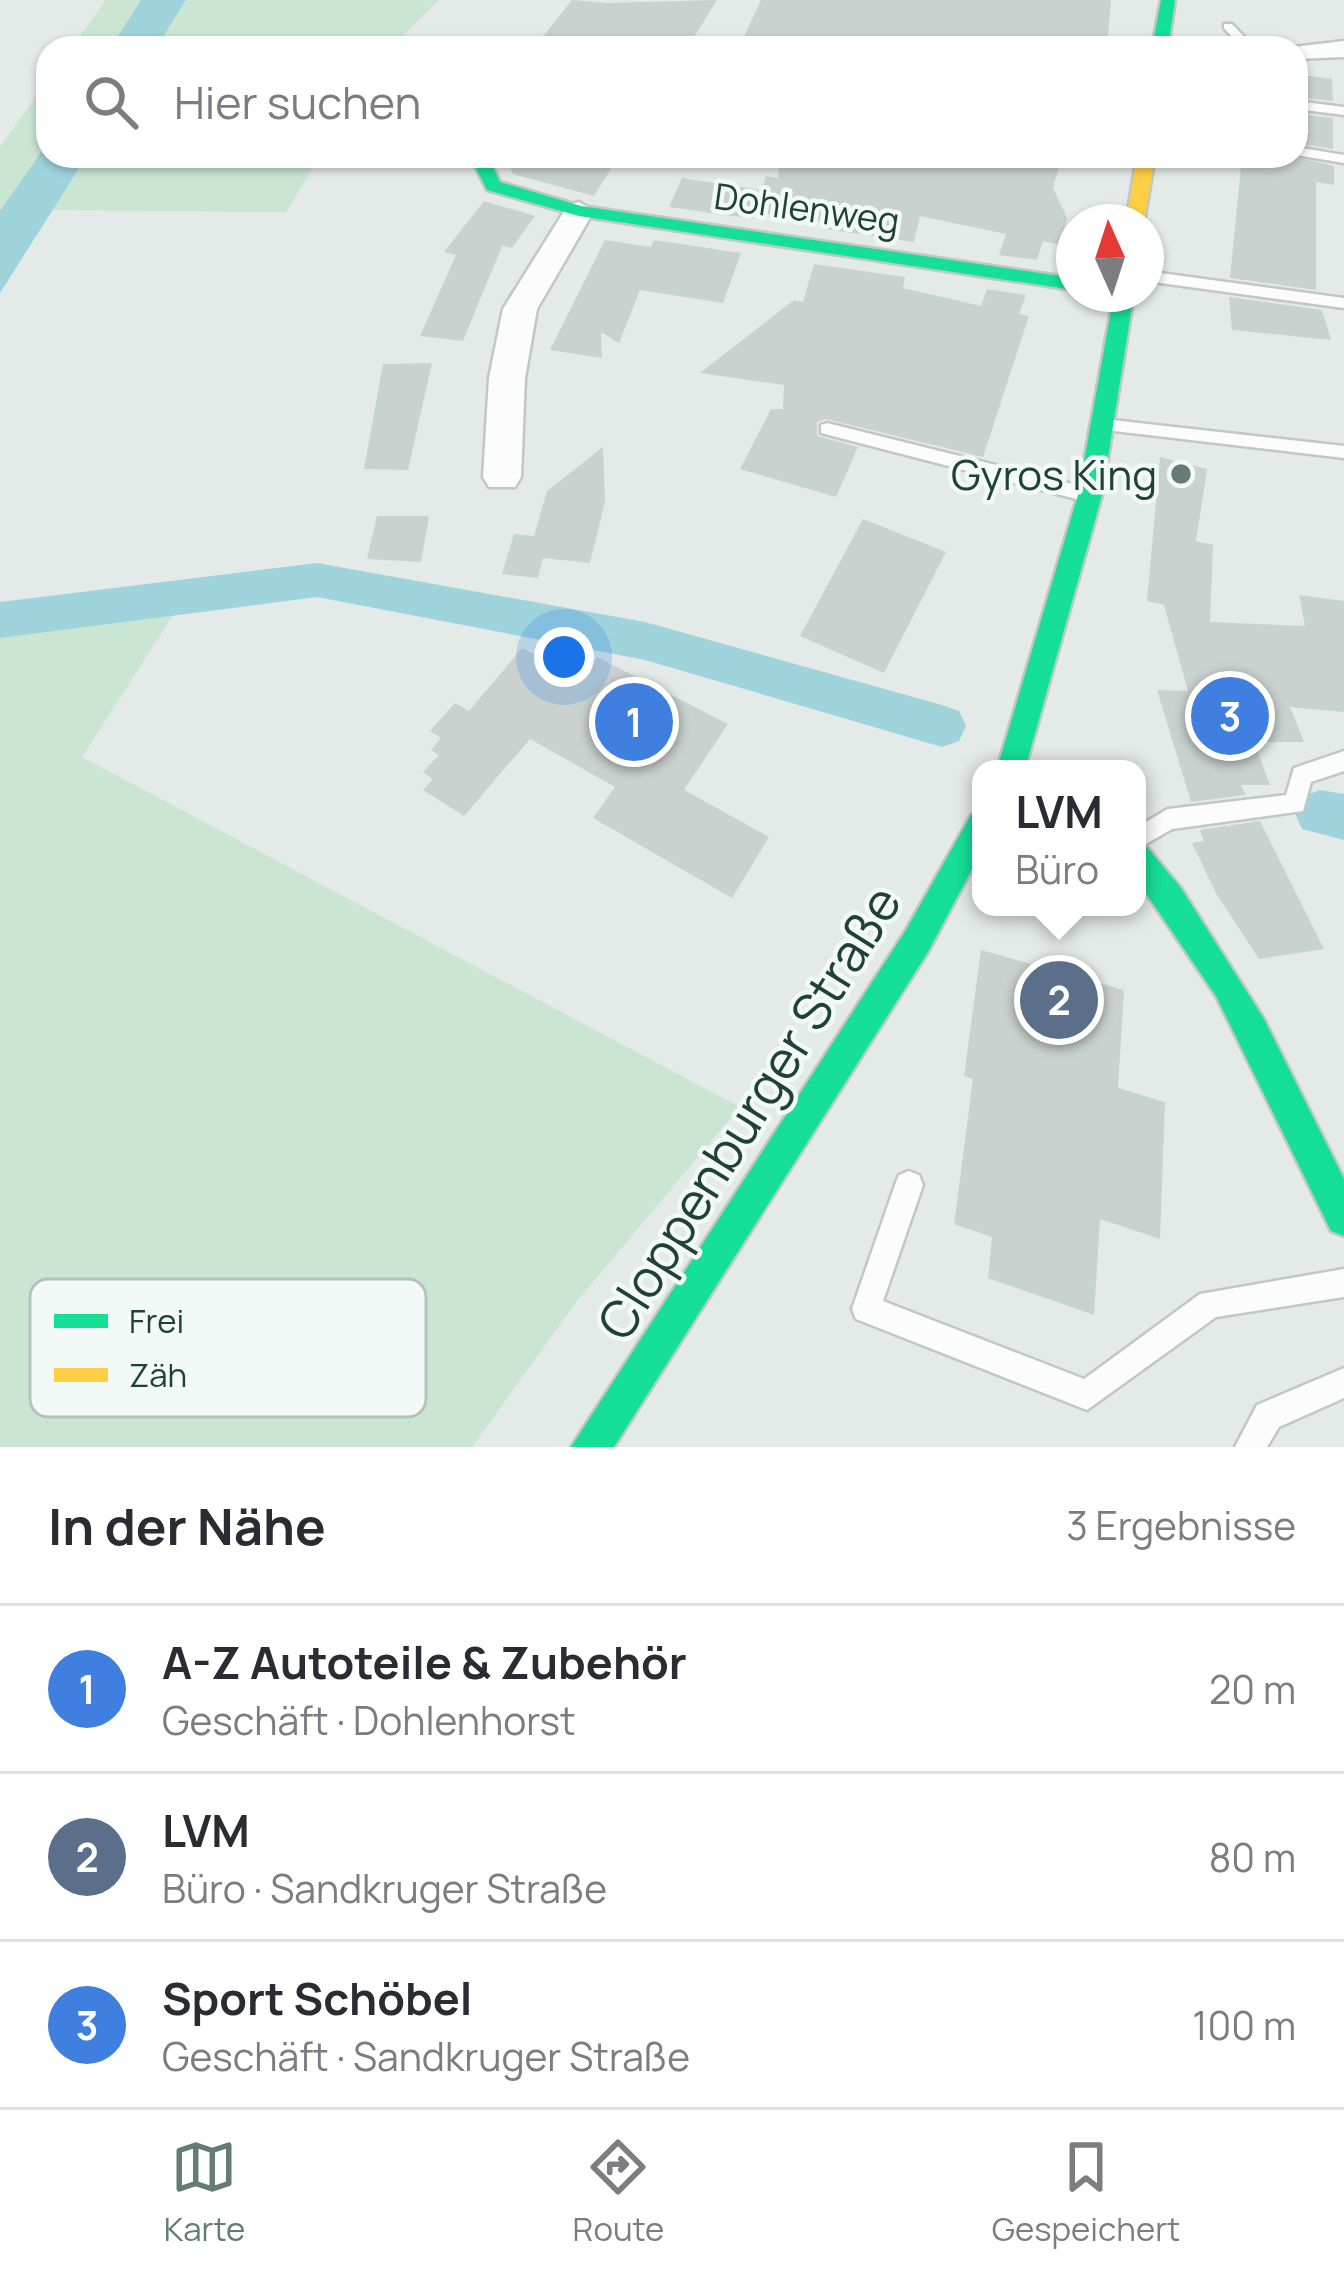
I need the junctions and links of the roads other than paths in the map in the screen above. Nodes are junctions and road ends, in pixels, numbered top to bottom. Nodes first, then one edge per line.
1 (1168, 0) edge
2 (1228, 26) dead end
3 (1163, 36) edge
4 (1238, 36) edge
5 (1344, 50) edge
6 (1308, 51) edge
7 (1308, 106) edge
8 (1344, 111) edge
9 (1308, 153) edge
10 (1344, 159) edge
11 (485, 168) edge
12 (1144, 168) edge
13 (1139, 204) edge
14 (579, 211) junction
15 (1164, 278) edge
16 (1056, 281) edge
17 (1344, 303) edge
18 (1121, 312) edge
19 (1103, 425) junction
20 (827, 429) dead end
21 (1344, 452) edge
22 (502, 477) dead end
23 (1090, 495) junction
24 (1014, 760) edge
25 (1344, 761) edge
26 (1146, 833) edge
27 (972, 840) edge
28 (1146, 868) edge
29 (908, 1185) dead end
30 (1344, 1218) edge
31 (1344, 1283) edge
32 (1344, 1383) edge
33 (591, 1447) edge
34 (1250, 1447) edge

1 - 3 main road
2 - 4 lane
5 - 6 street
7 - 8 lane
9 - 10 lane
11 - 14 main road, Dohlenweg
12 - 13 main road
14 - 16 main road, Dohlenweg
14 - 22 street
15 - 17 lane
18 - 19 main road
19 - 21 lane
19 - 23 main road
20 - 23 lane
23 - 24 main road
25 - 26 lane
27 - 33 main road, Cloppenburger Straße
28 - 30 main road
29 - 31 lane
32 - 34 lane

